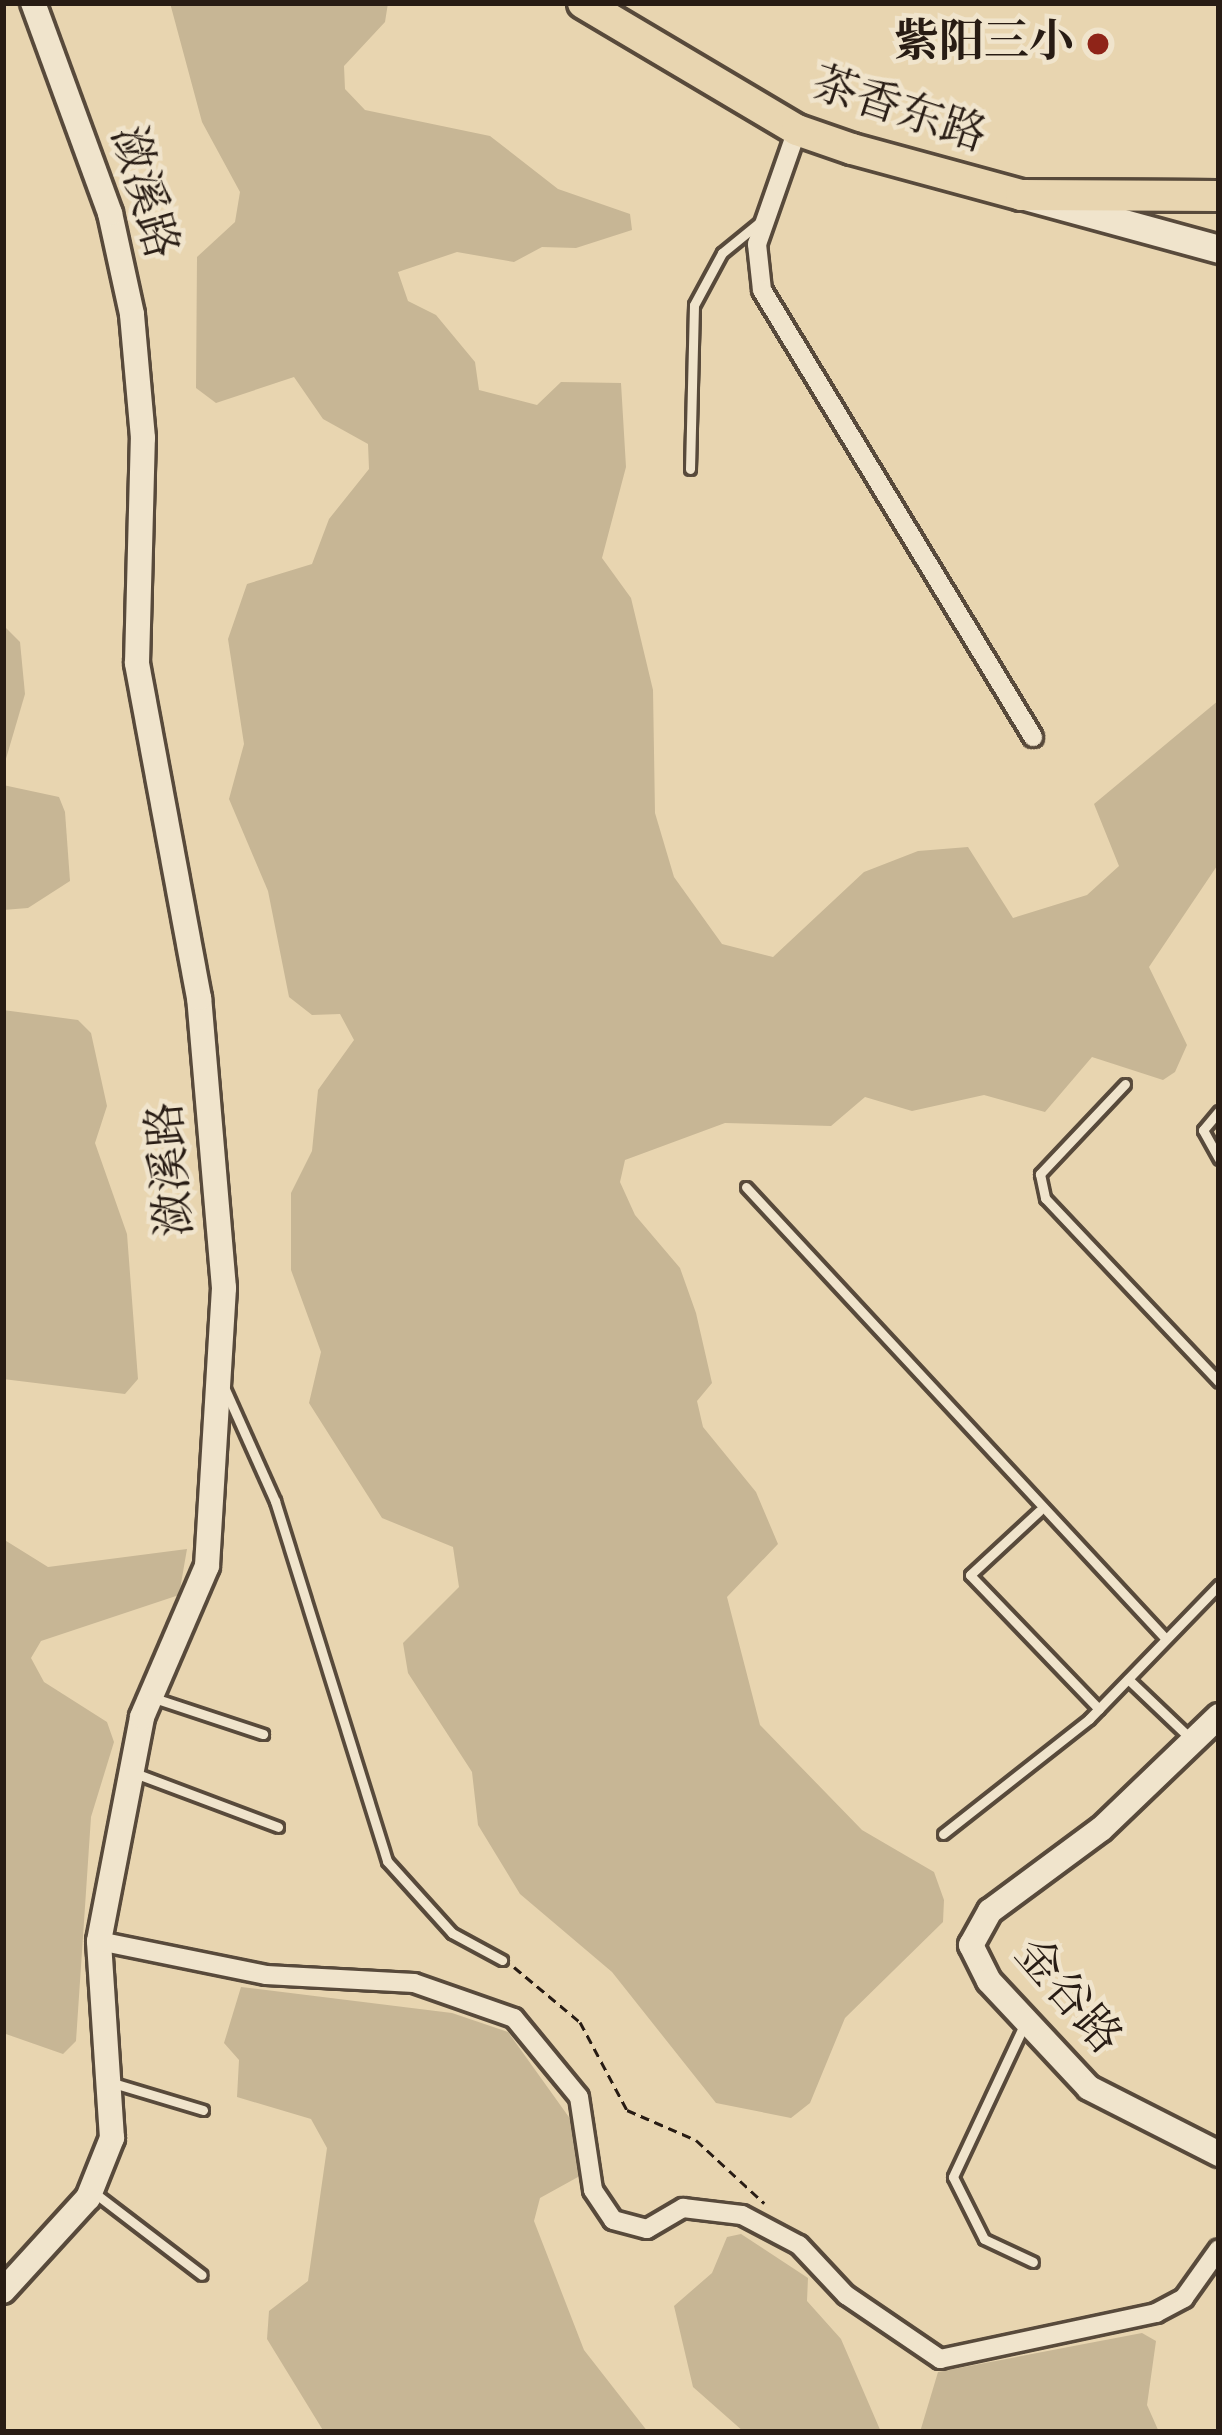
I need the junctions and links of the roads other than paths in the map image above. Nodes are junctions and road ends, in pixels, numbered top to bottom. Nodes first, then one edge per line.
1 (33, 3) edge
2 (583, 3) edge
3 (797, 130) junction
4 (1021, 194) junction
5 (1219, 196) edge
6 (764, 219) junction
7 (1219, 248) edge
8 (690, 469) dead end
9 (1033, 737) dead end
10 (1125, 1084) dead end
11 (1219, 1111) edge
12 (1219, 1159) edge
13 (746, 1187) dead end
14 (1219, 1382) edge
15 (221, 1383) junction
16 (1039, 1511) junction
17 (1219, 1585) edge
18 (1166, 1639) junction
19 (1128, 1679) junction
20 (150, 1697) junction
21 (1099, 1708) junction
22 (1219, 1715) edge
23 (263, 1734) dead end
24 (1193, 1741) junction
25 (128, 1770) junction
26 (278, 1827) dead end
27 (943, 1834) dead end
28 (99, 1941) junction
29 (502, 1960) road end
30 (1025, 2023) junction
31 (108, 2082) junction
32 (203, 2110) dead end
33 (1219, 2154) edge
34 (92, 2191) junction
35 (1219, 2249) edge
36 (1033, 2262) dead end
37 (202, 2275) dead end
38 (3, 2291) edge

1 - 15 street, 潋溪路
2 - 3 main road, 茶香东路
3 - 4 main road, 茶香东路
3 - 6 street
4 - 5 main road, 茶香东路
4 - 7 main road
6 - 8 lane
6 - 9 street
10 - 14 lane
11 - 12 lane
13 - 16 lane
15 - 20 street, 潋溪路
15 - 29 lane
16 - 18 lane
16 - 21 lane
17 - 18 lane
18 - 19 lane
19 - 21 lane
19 - 24 lane
20 - 23 lane
20 - 25 street, 潋溪路
21 - 27 lane
22 - 24 street, 金谷路
24 - 30 street, 金谷路
25 - 26 lane
25 - 28 street, 潋溪路
28 - 31 street, 潋溪路
28 - 35 street
30 - 33 street, 金谷路
30 - 36 lane
31 - 32 lane
31 - 34 street, 潋溪路
34 - 37 lane
34 - 38 street, 潋溪路

